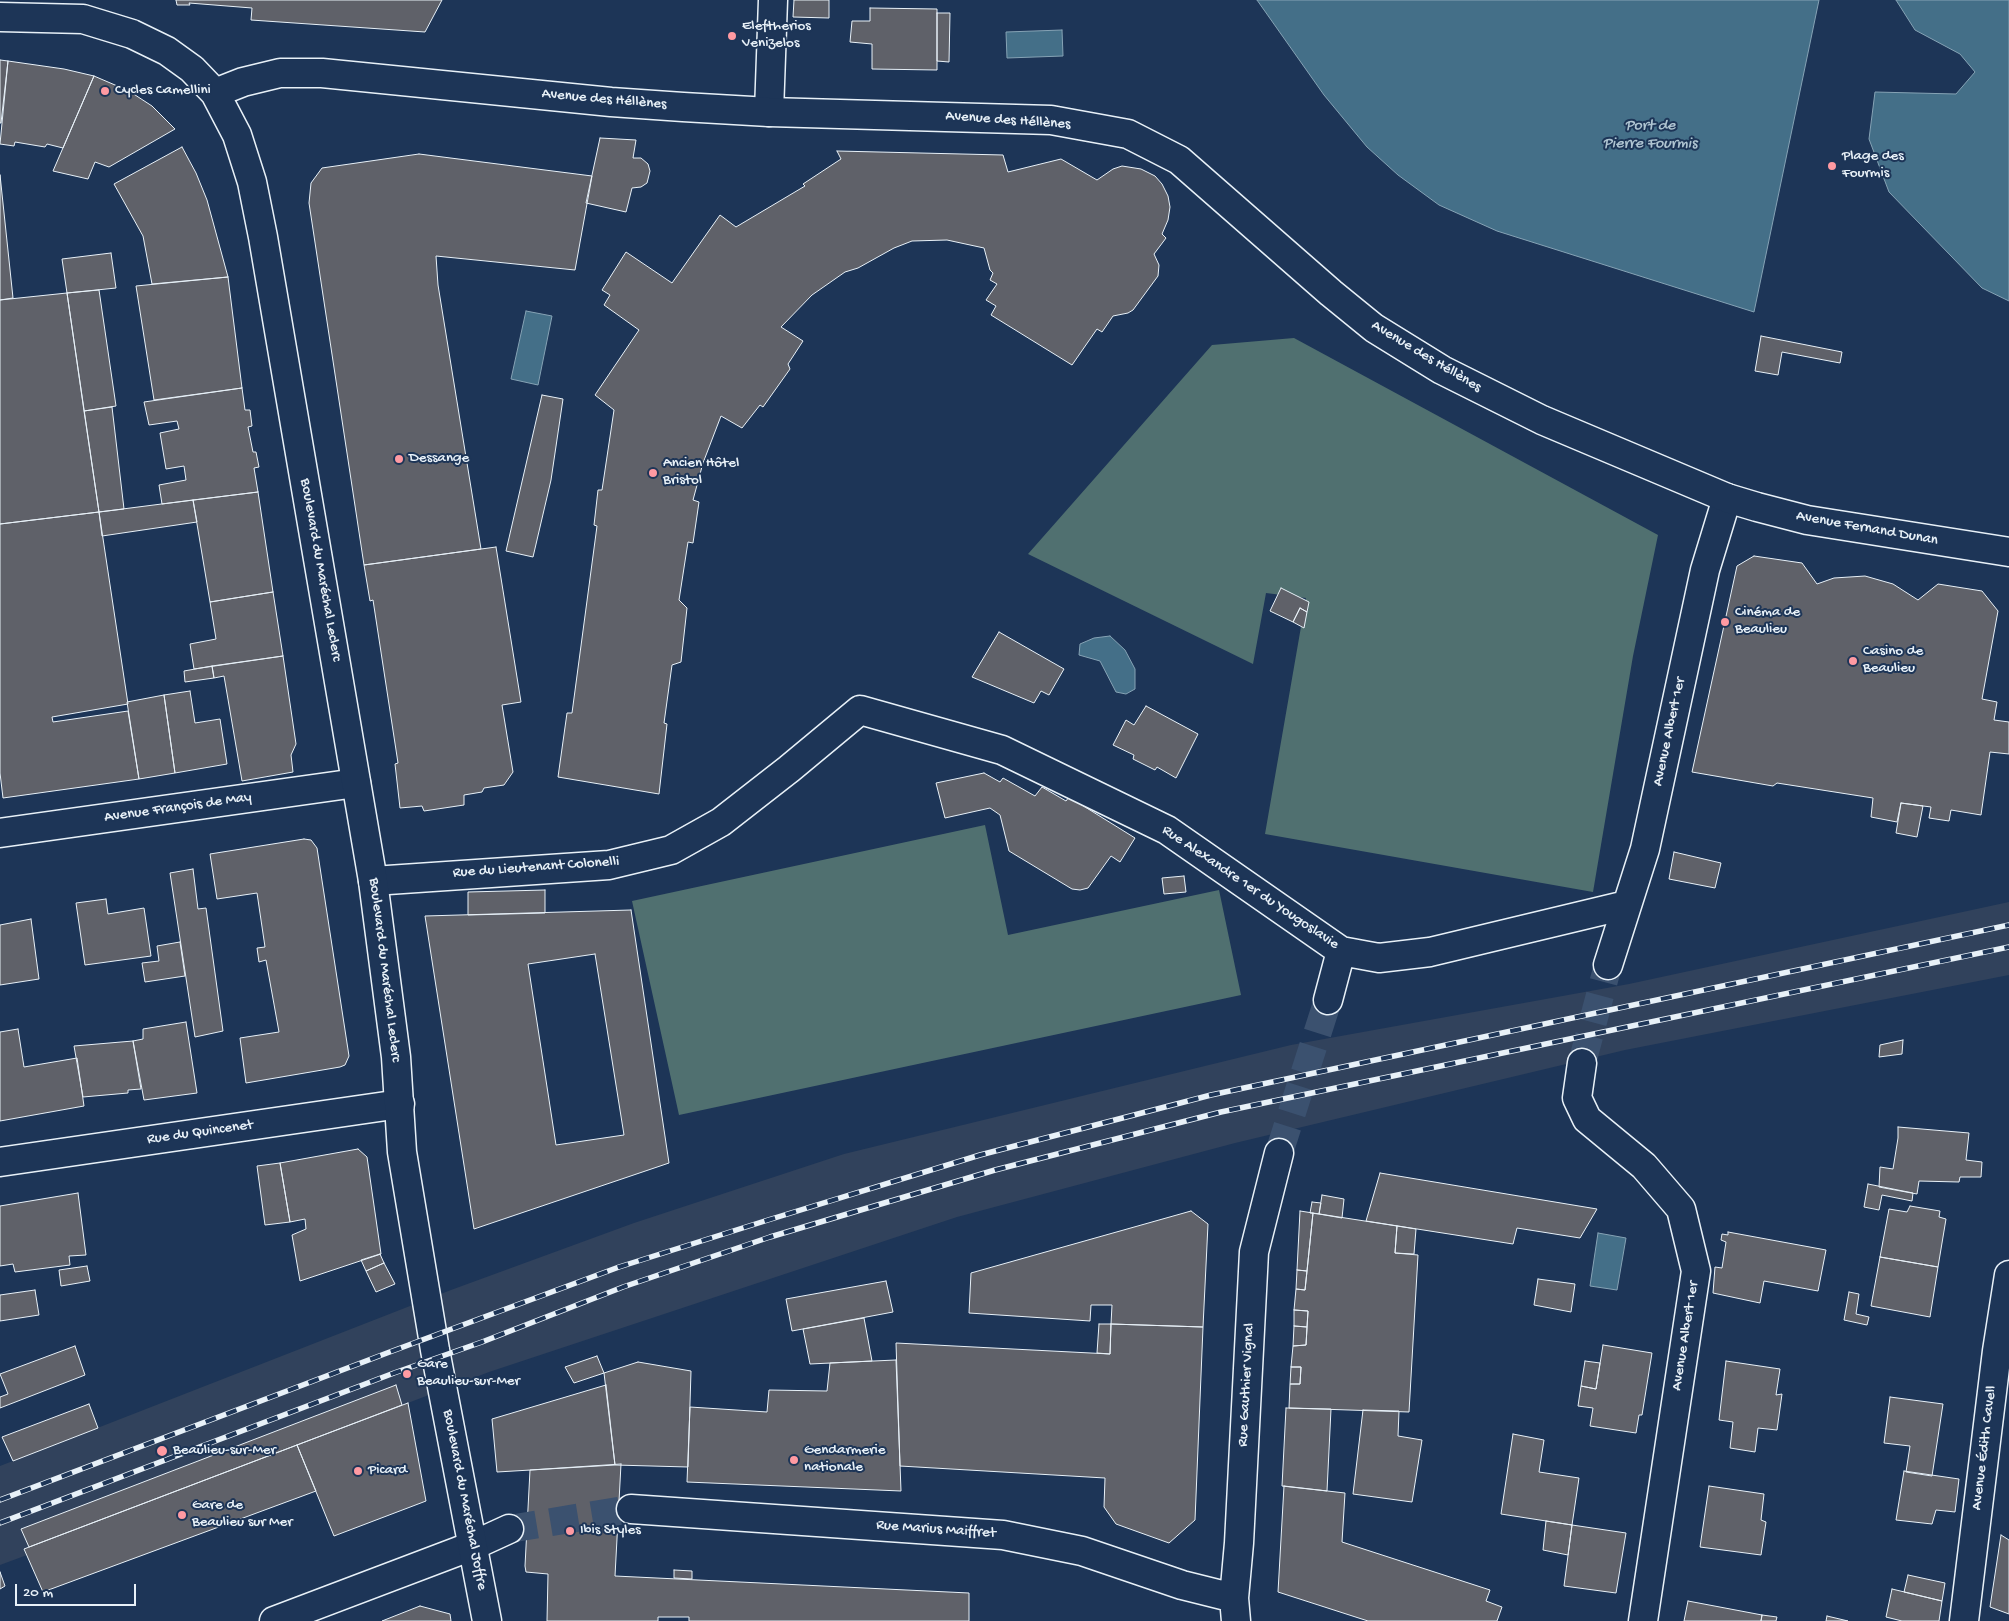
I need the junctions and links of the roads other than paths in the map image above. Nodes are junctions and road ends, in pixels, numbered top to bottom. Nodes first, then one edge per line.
1 (772, 0) edge
2 (0, 17) edge
3 (215, 93) junction
4 (769, 112) junction
5 (1727, 498) junction
6 (2009, 552) edge
7 (860, 710) joint
8 (356, 783) junction
9 (0, 833) edge
10 (373, 881) junction
11 (1626, 905) junction
12 (1341, 951) junction
13 (1608, 965) tunnel mouth
14 (1328, 1000) tunnel mouth
15 (1582, 1063) tunnel mouth
16 (400, 1104) junction
17 (1279, 1152) tunnel mouth
18 (0, 1162) edge
19 (2009, 1275) edge
20 (426, 1290) joint
21 (631, 1508) tunnel mouth
22 (509, 1529) tunnel mouth
23 (472, 1546) junction
24 (1235, 1610) edge
25 (274, 1621) edge
26 (487, 1621) edge
27 (1643, 1621) edge
28 (1964, 1621) edge

1 - 4 street
2 - 3 street, Boulevard du Maréchal Leclerc
3 - 4 street, Avenue des Héllènes
3 - 8 street, Boulevard du Maréchal Leclerc
4 - 5 street, Avenue des Héllènes
5 - 6 street, Avenue Fernand Dunan
5 - 11 street, Avenue Albert 1er
7 - 10 street, Rue du Lieutenant Colonelli
7 - 12 street, Rue Alexandre 1er du Yougoslavie
8 - 9 street, Avenue François de May
8 - 10 street, Boulevard du Maréchal Leclerc
10 - 16 street, Boulevard du Maréchal Leclerc
11 - 12 street, Rue Alexandre 1er du Yougoslavie
11 - 13 street, Avenue Albert 1er
12 - 14 street
15 - 27 street, Avenue Albert 1er
16 - 18 street, Rue du Quincenet
16 - 20 street, Boulevard du Maréchal Leclerc
17 - 24 street, Rue Gauthier Vignal
19 - 28 street, Avenue Édith Cavell
20 - 23 street, Boulevard du Maréchal Joffre
21 - 24 street, Rue Marius Maiffret
22 - 23 street
23 - 25 street
23 - 26 street, Boulevard du Maréchal Joffre

